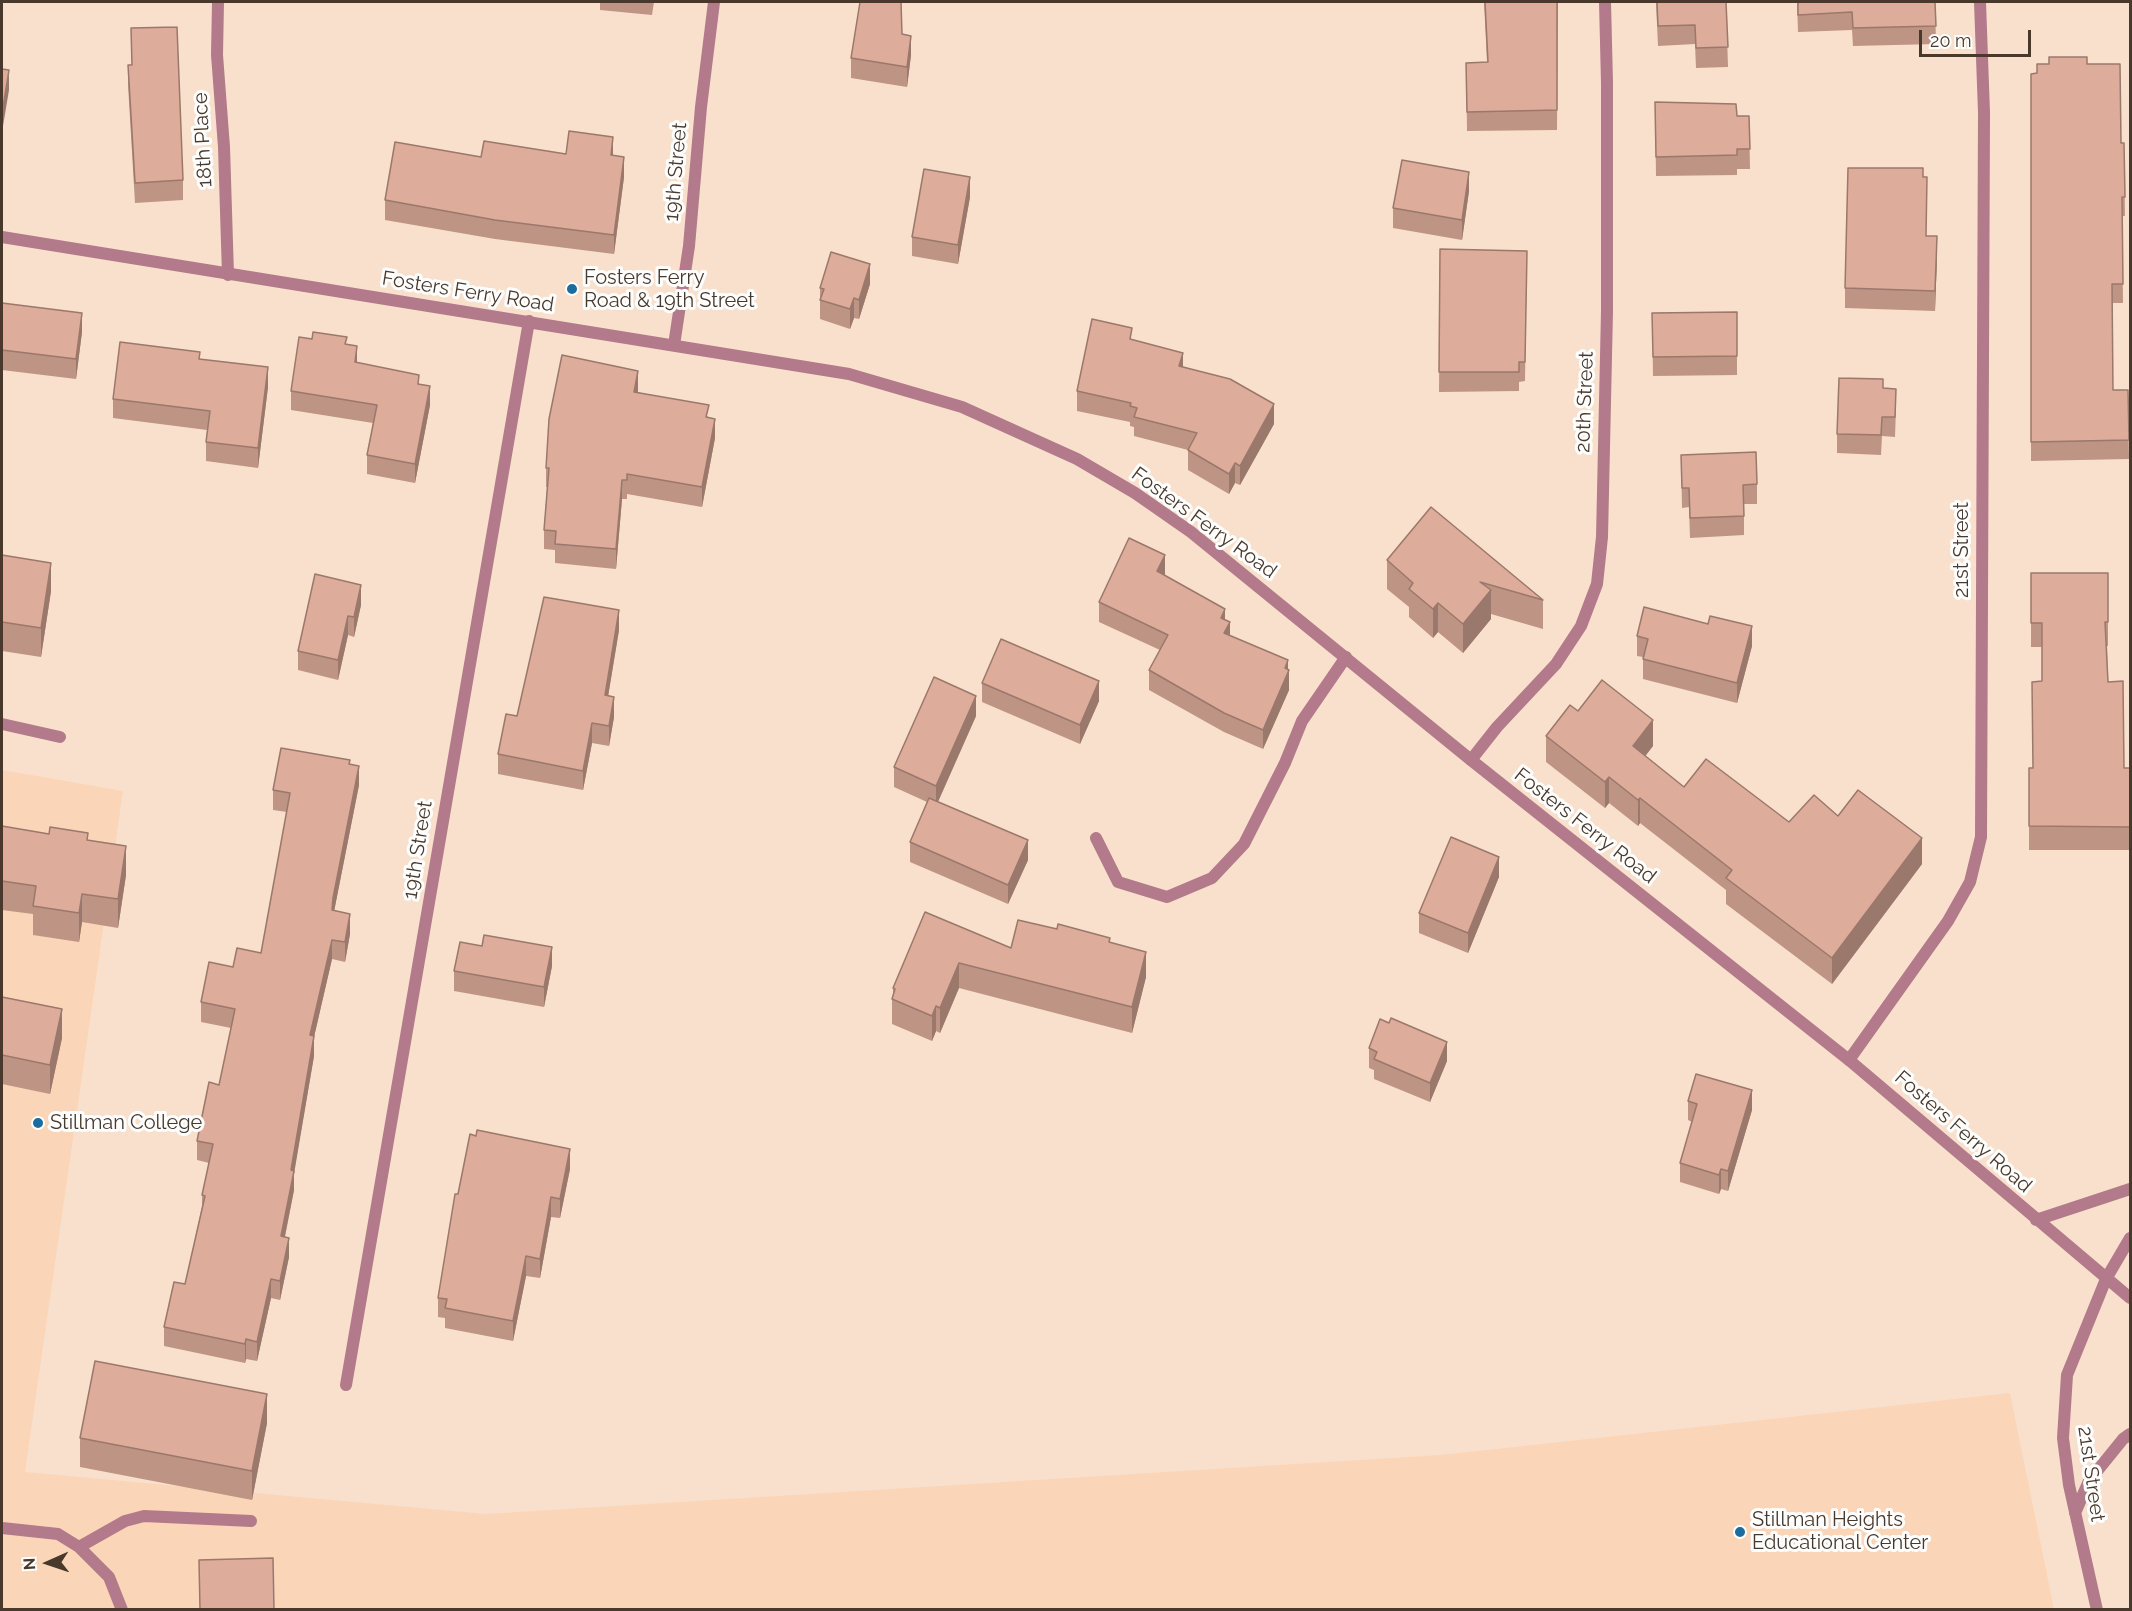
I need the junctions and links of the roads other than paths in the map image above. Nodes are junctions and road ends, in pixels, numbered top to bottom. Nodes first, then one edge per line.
1 (218, 2) edge
2 (714, 2) edge
3 (1605, 2) edge
4 (1980, 2) edge
5 (2, 237) edge
6 (228, 275) junction
7 (529, 321) junction
8 (674, 345) junction
9 (1346, 657) junction
10 (2, 724) edge
11 (60, 737) dead end
12 (1471, 760) junction
13 (1096, 838) dead end
14 (1849, 1060) junction
15 (2130, 1189) edge
16 (2036, 1220) junction
17 (2130, 1238) edge
18 (2106, 1278) junction
19 (2130, 1298) edge
20 (346, 1385) dead end
21 (2130, 1434) edge
22 (2075, 1513) junction
23 (251, 1521) dead end
24 (2, 1528) edge
25 (79, 1547) junction
26 (122, 1610) edge
27 (2097, 1610) edge

1 - 6 street, 18th Place
2 - 8 street, 19th Street
3 - 12 street, 20th Street
4 - 14 street, 21st Street
5 - 6 street, Fosters Ferry Road
6 - 7 street, Fosters Ferry Road
7 - 8 street, Fosters Ferry Road
7 - 20 street, 19th Street
8 - 9 street, Fosters Ferry Road
9 - 12 street, Fosters Ferry Road
9 - 13 street
10 - 11 street
12 - 14 street, Fosters Ferry Road
14 - 16 street, Fosters Ferry Road
15 - 16 street
16 - 18 street, Fosters Ferry Road
17 - 18 street, 21st Street
18 - 19 street, Fosters Ferry Road
18 - 22 street, 21st Street
21 - 22 street
22 - 27 street, 21st Street
23 - 25 street
24 - 25 street
25 - 26 street

